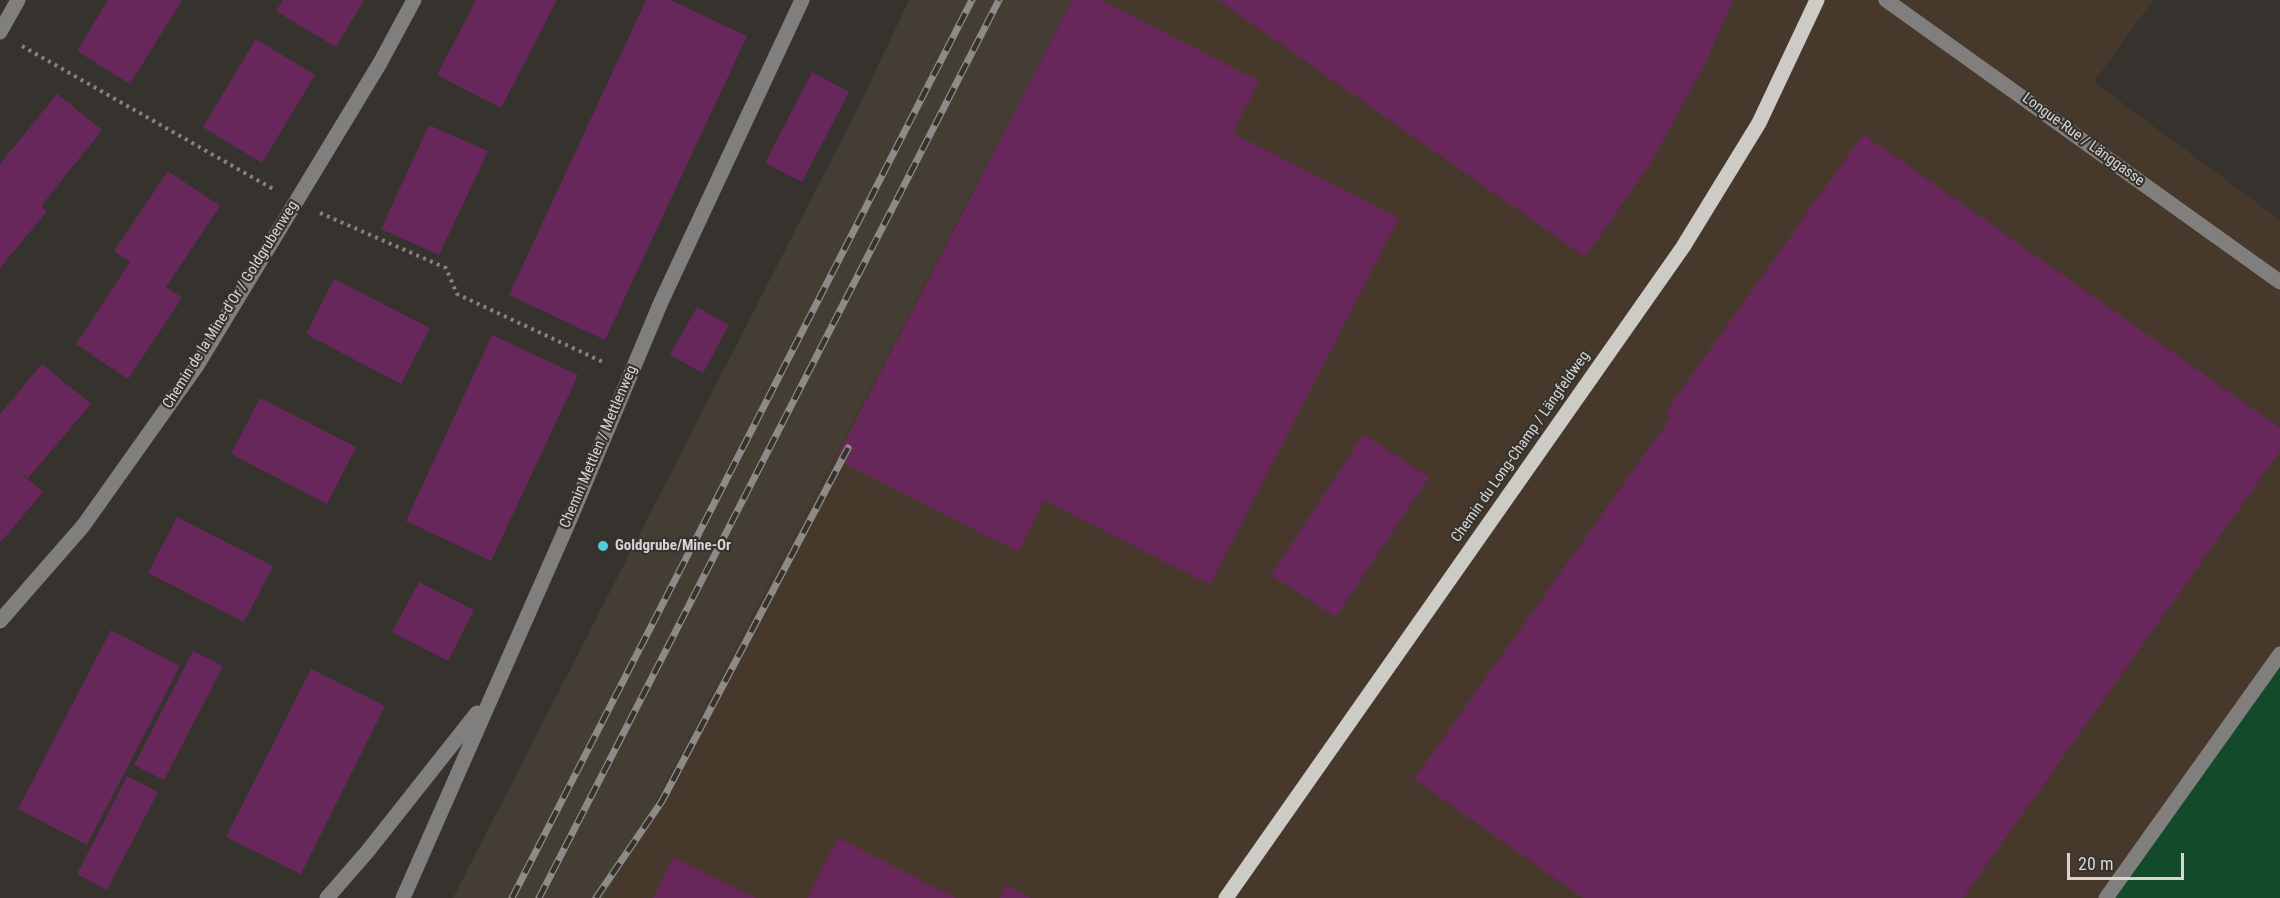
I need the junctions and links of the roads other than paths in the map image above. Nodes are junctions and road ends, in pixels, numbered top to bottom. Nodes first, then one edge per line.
1 (18, 0) edge
2 (414, 0) edge
3 (802, 0) edge
4 (1817, 0) edge
5 (1886, 0) edge
6 (0, 32) edge
7 (2280, 282) edge
8 (0, 621) edge
9 (2280, 654) edge
10 (490, 697) junction
11 (327, 898) edge
12 (403, 898) edge
13 (1226, 898) edge
14 (2106, 898) edge

1 - 6 street
2 - 8 street, Chemin de la Mine-d'Or / Goldgrubenweg
3 - 10 street, Chemin Mettlen / Mettlenweg
4 - 13 main road, Chemin du Long-Champ / Längfeldweg
5 - 7 street, Longue-Rue / Länggasse
9 - 14 street
10 - 11 street
10 - 12 street, Chemin Mettlen / Mettlenweg

